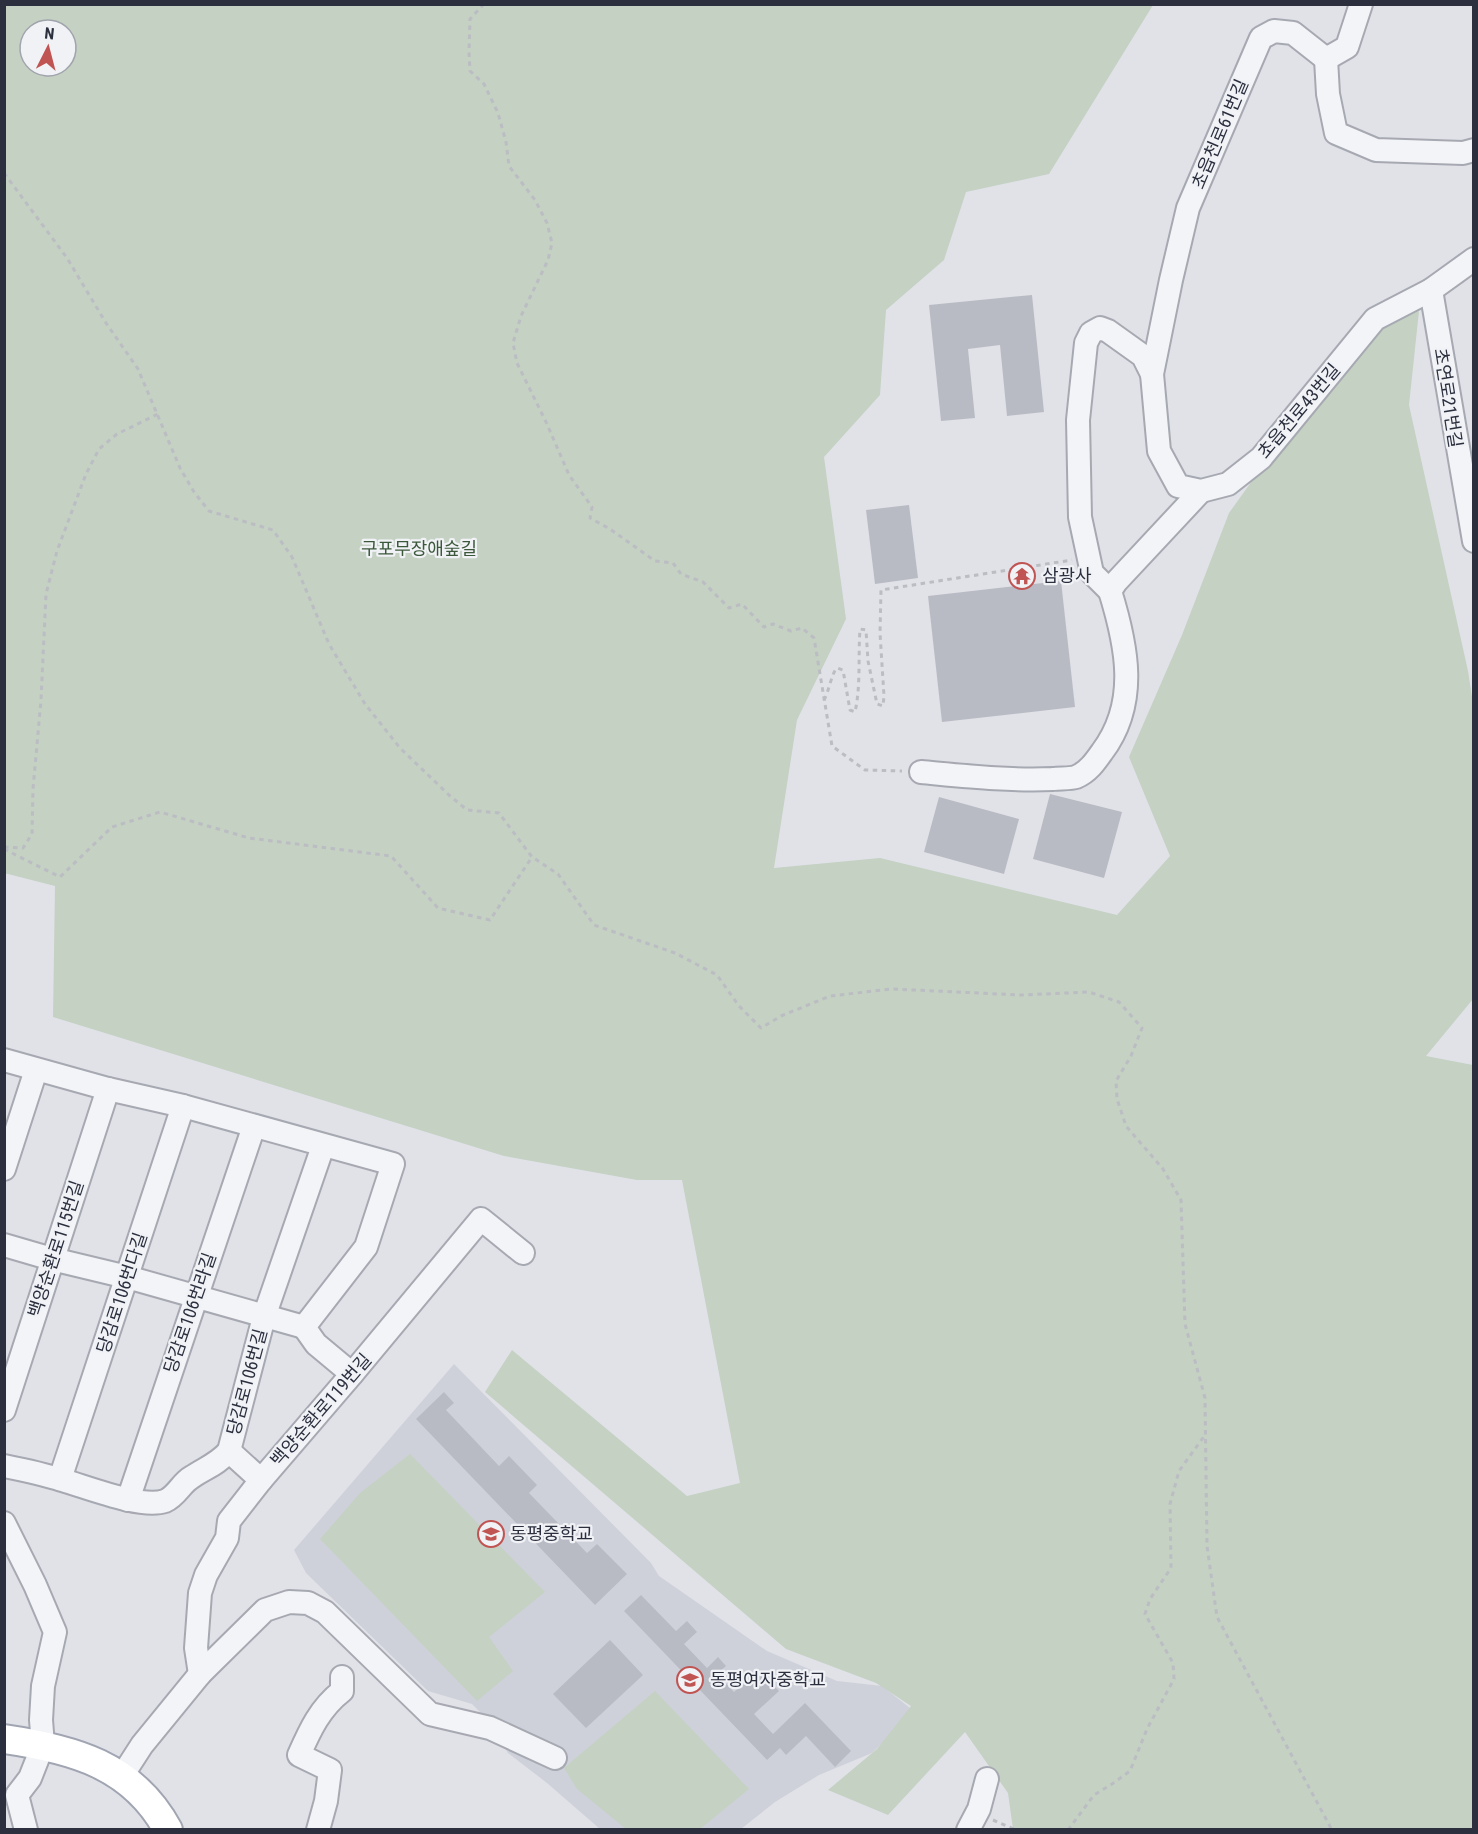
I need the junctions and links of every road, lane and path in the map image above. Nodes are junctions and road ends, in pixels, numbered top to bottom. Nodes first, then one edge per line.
1 (484, 4) edge
2 (1360, 4) edge
3 (1326, 59) junction
4 (1473, 150) edge
5 (4, 173) edge
6 (1473, 259) edge
7 (1431, 290) junction
8 (1152, 374) junction
9 (158, 414) junction
10 (1201, 491) junction
11 (1473, 541) edge
12 (1088, 557) junction
13 (1110, 591) junction
14 (824, 701) junction
15 (921, 772) joint
16 (4, 848) edge
17 (532, 857) junction
18 (4, 1060) edge
19 (36, 1070) junction
20 (108, 1089) junction
21 (183, 1106) junction
22 (254, 1126) junction
23 (323, 1146) junction
24 (4, 1169) edge
25 (4, 1245) edge
26 (523, 1253) dead end
27 (52, 1259) junction
28 (127, 1277) junction
29 (196, 1297) junction
30 (264, 1317) junction
31 (304, 1327) junction
32 (352, 1374) junction
33 (4, 1410) edge
34 (1206, 1434) junction
35 (229, 1451) junction
36 (4, 1466) edge
37 (60, 1479) junction
38 (261, 1480) junction
39 (128, 1500) junction
40 (4, 1523) edge
41 (200, 1674) junction
42 (342, 1677) dead end
43 (4, 1739) edge
44 (43, 1745) junction
45 (555, 1758) dead end
46 (122, 1776) junction
47 (987, 1779) dead end
48 (11, 1792) edge
49 (26, 1830) edge
50 (168, 1830) edge
51 (318, 1830) edge
52 (969, 1830) edge
53 (1068, 1830) edge
54 (1332, 1830) edge

1 - 14 path
2 - 3 street
3 - 4 street
3 - 8 street, 초읍천로61번길
5 - 9 path
6 - 7 street, 초읍천로43번길
7 - 10 street, 초읍천로43번길
7 - 11 street, 초연로21번길
8 - 10 street
8 - 12 street
9 - 16 path
9 - 17 path
10 - 13 street
12 - 13 street
12 - 14 path
13 - 15 street
14 - 15 path
16 - 17 path
17 - 34 path
18 - 19 street
19 - 20 street
19 - 24 street
20 - 21 street
20 - 27 street, 백양순환로115번길
21 - 22 street
21 - 28 street, 당감로106번다길
22 - 23 street
22 - 29 street, 당감로106번라길
23 - 30 street, 당감로106번길
23 - 31 street
25 - 27 street
26 - 32 street, 백양순환로119번길
27 - 28 street
27 - 33 street, 백양순환로115번길
28 - 29 street
28 - 37 street, 당감로106번다길
29 - 30 street
29 - 39 street, 당감로106번라길
30 - 31 street
30 - 35 street, 당감로106번길
31 - 32 street
32 - 38 street, 백양순환로119번길
34 - 53 path
34 - 54 path
35 - 38 street
35 - 39 street, 당감로106번길
36 - 37 street, 당감로106번길
37 - 39 street, 당감로106번길
38 - 41 street, 백양순환로119번길
40 - 44 street
41 - 45 street
41 - 46 street
42 - 51 street
43 - 44 main road
44 - 46 main road
44 - 48 street
46 - 50 main road
47 - 52 street
48 - 49 street

